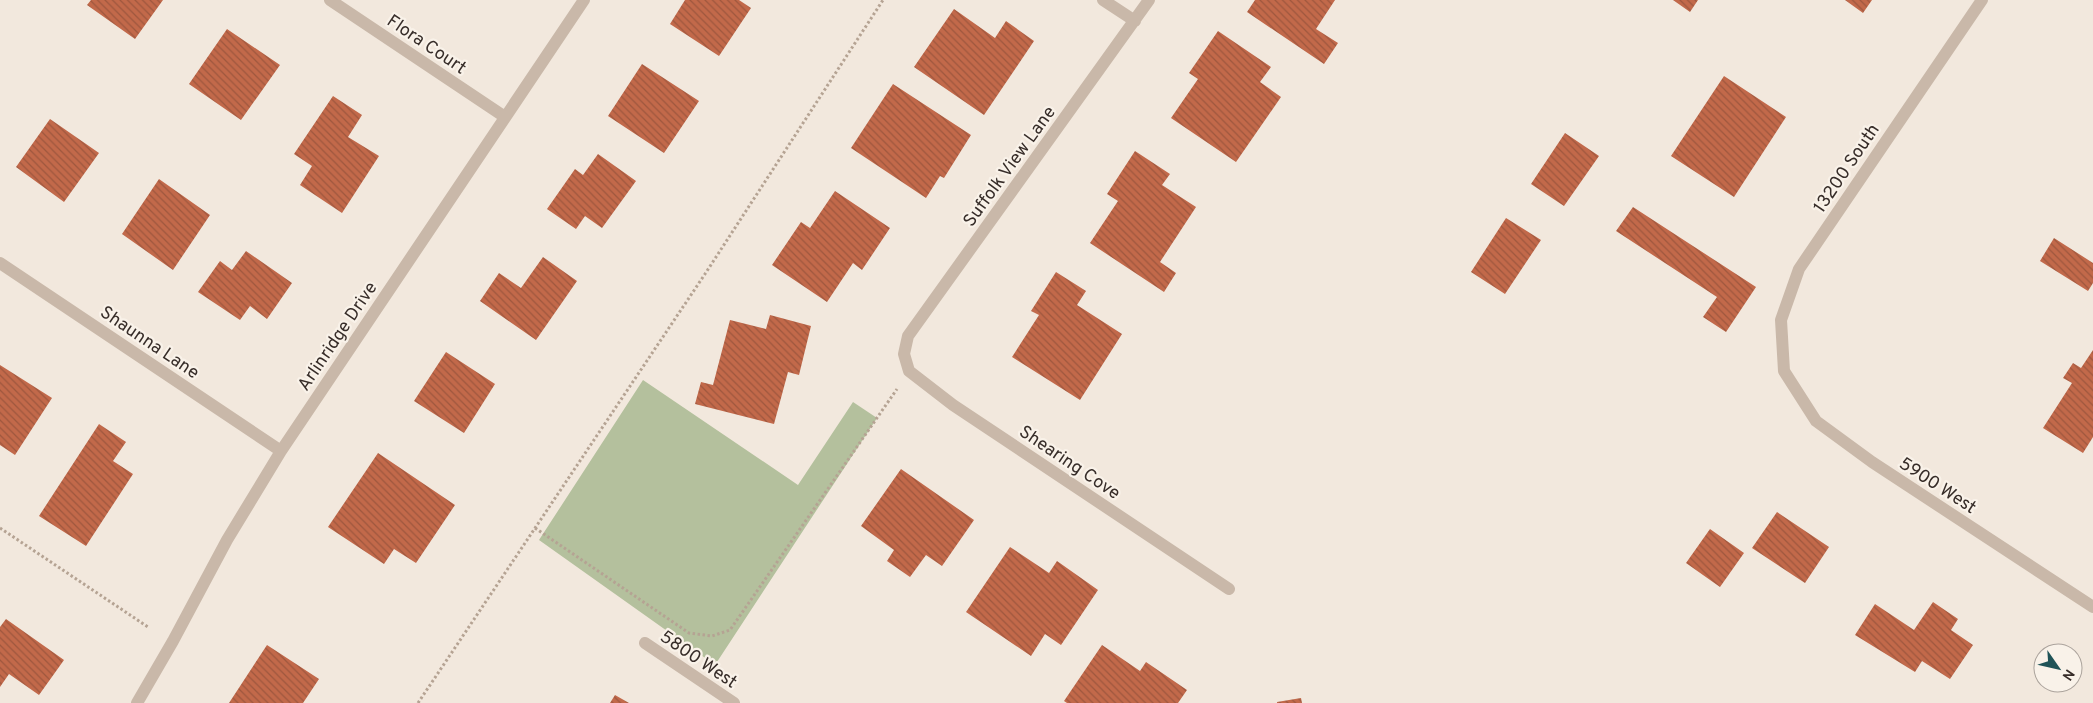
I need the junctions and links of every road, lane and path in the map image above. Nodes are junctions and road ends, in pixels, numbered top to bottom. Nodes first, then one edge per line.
1 (330, 0) edge
2 (584, 0) edge
3 (883, 0) edge
4 (1103, 0) edge
5 (1149, 0) edge
6 (1982, 0) edge
7 (1135, 21) junction
8 (505, 117) junction
9 (0, 263) edge
10 (1784, 371) joint
11 (909, 372) junction
12 (281, 451) junction
13 (0, 528) edge
14 (535, 528) junction
15 (1228, 589) dead end
16 (2093, 608) edge
17 (148, 627) dead end
18 (645, 643) dead end
19 (137, 703) edge
20 (418, 703) edge
21 (734, 703) edge

1 - 8 street, Flora Court
2 - 8 street, Arlinridge Drive
3 - 14 path
4 - 7 street
5 - 7 street, Suffolk View Lane
6 - 10 street, 13200 South
7 - 11 street, Suffolk View Lane
8 - 12 street, Arlinridge Drive
9 - 12 street, Shaunna Lane
10 - 16 street, 5900 West
11 - 14 path
11 - 15 street, Shearing Cove
12 - 19 street, Arlinridge Drive
13 - 17 path
14 - 20 path
18 - 21 street, 5800 West

